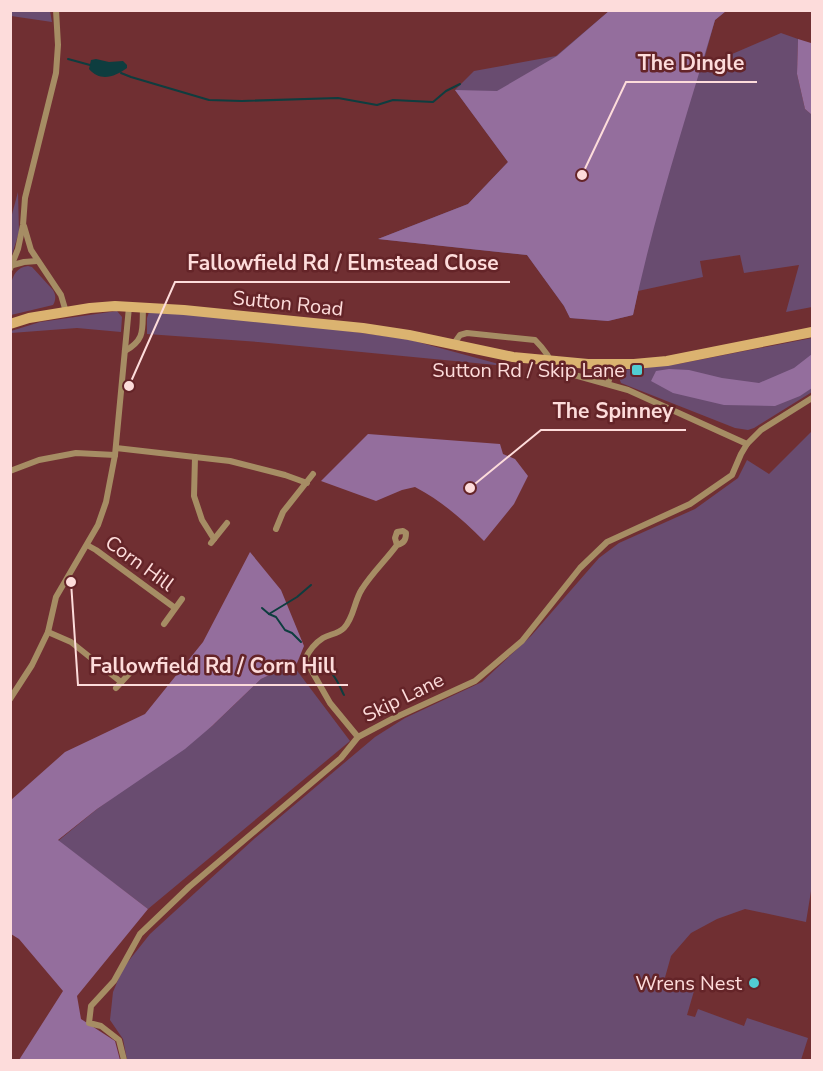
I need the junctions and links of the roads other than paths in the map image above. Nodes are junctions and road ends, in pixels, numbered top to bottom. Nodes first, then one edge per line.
1 (56, 10) edge
2 (23, 225) junction
3 (37, 261) junction
4 (12, 267) edge
5 (129, 307) junction
6 (143, 308) junction
7 (66, 312) junction
8 (10, 324) edge
9 (813, 332) edge
10 (453, 345) junction
11 (125, 351) junction
12 (552, 362) junction
13 (614, 364) junction
14 (608, 383) junction
15 (813, 398) edge
16 (747, 444) junction
17 (116, 451) junction
18 (195, 457) junction
19 (10, 471) edge
20 (313, 474) dead end
21 (307, 483) junction
22 (227, 523) dead end
23 (276, 529) dead end
24 (87, 545) junction
25 (397, 545) dead end
26 (182, 599) dead end
27 (175, 608) junction
28 (164, 624) dead end
29 (48, 632) junction
30 (138, 664) dead end
31 (121, 682) junction
32 (116, 688) dead end
33 (10, 699) edge
34 (358, 736) junction
35 (124, 1060) edge

1 - 2 street
2 - 3 street
2 - 4 street
3 - 4 street
3 - 7 street
5 - 6 main road, Sutton Road
5 - 7 main road, Sutton Road
5 - 11 street
6 - 10 main road, Sutton Road
6 - 11 street
7 - 8 main road, Sutton Road
9 - 13 main road, Sutton Road
10 - 12 main road, Sutton Road
10 - 12 street
11 - 17 street
12 - 13 main road, Sutton Road
12 - 14 street
13 - 14 street
14 - 16 street
15 - 16 street, Skip Lane
16 - 34 street, Skip Lane
17 - 18 street
17 - 19 street
17 - 24 street
18 - 21 street
18 - 22 street
20 - 21 street
21 - 23 street
24 - 27 street, Corn Hill
24 - 29 street
25 - 34 street
26 - 27 street, Corn Hill
27 - 28 street, Corn Hill
29 - 31 street
29 - 33 street
30 - 31 street
31 - 32 street
34 - 35 street, Skip Lane

